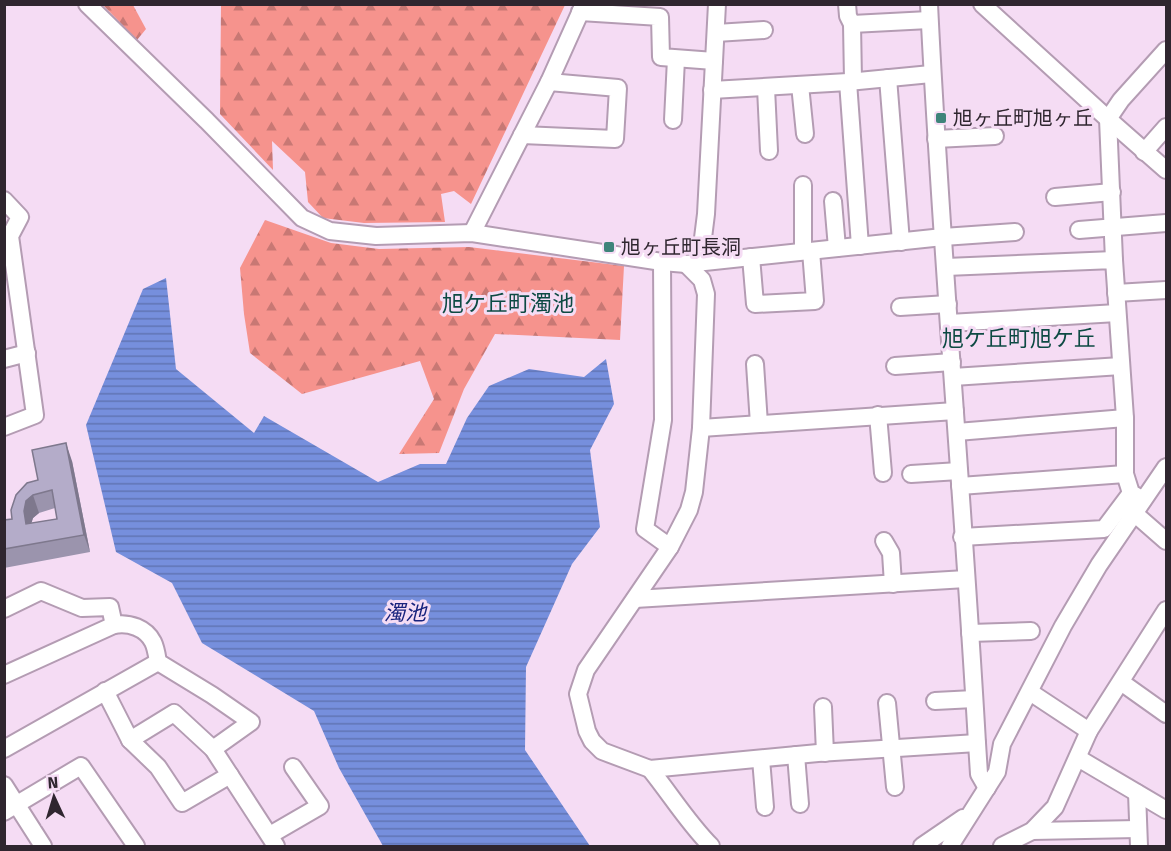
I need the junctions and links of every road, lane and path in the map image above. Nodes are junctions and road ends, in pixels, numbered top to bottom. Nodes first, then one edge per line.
1 (87, 4) edge
2 (717, 4) edge
3 (847, 4) edge
4 (982, 4) edge
5 (582, 8) edge
6 (929, 12) edge
7 (852, 24) junction
8 (764, 30) dead end
9 (716, 33) junction
10 (1165, 56) edge
11 (676, 59) junction
12 (714, 61) junction
13 (931, 74) junction
14 (888, 78) junction
15 (850, 81) junction
16 (549, 82) junction
17 (800, 85) junction
18 (766, 88) junction
19 (712, 90) junction
20 (1108, 119) junction
21 (673, 120) dead end
22 (1167, 126) edge
23 (805, 134) dead end
24 (522, 135) junction
25 (995, 136) dead end
26 (936, 139) junction
27 (769, 151) dead end
28 (1144, 152) junction
29 (1167, 170) edge
30 (803, 185) dead end
31 (1112, 192) junction
32 (1055, 197) dead end
33 (4, 200) edge
34 (833, 201) dead end
35 (1167, 224) edge
36 (1114, 227) junction
37 (1079, 230) dead end
38 (1015, 232) dead end
39 (472, 233) junction
40 (944, 237) junction
41 (901, 242) junction
42 (860, 246) junction
43 (837, 248) junction
44 (807, 251) junction
45 (751, 256) junction
46 (1114, 260) junction
47 (662, 262) junction
48 (693, 263) junction
49 (945, 267) junction
50 (1167, 290) edge
51 (1116, 293) junction
52 (948, 304) junction
53 (900, 307) dead end
54 (1117, 312) junction
55 (949, 323) junction
56 (27, 353) junction
57 (4, 359) edge
58 (755, 364) dead end
59 (895, 366) dead end
60 (1121, 366) junction
61 (953, 369) junction
62 (955, 411) junction
63 (878, 415) junction
64 (1125, 418) junction
65 (759, 424) junction
66 (4, 427) edge
67 (700, 428) junction
68 (957, 432) junction
69 (1167, 467) edge
70 (883, 473) dead end
71 (911, 474) dead end
72 (1125, 474) junction
73 (960, 478) junction
74 (1136, 502) junction
75 (962, 537) junction
76 (884, 541) dead end
77 (1167, 541) edge
78 (670, 547) junction
79 (966, 579) junction
80 (893, 584) junction
81 (635, 599) junction
82 (4, 609) edge
83 (1167, 610) edge
84 (114, 625) junction
85 (1031, 631) dead end
86 (970, 633) junction
87 (158, 662) junction
88 (4, 675) edge
89 (1121, 682) junction
90 (105, 691) junction
91 (1029, 692) junction
92 (974, 699) junction
93 (935, 701) dead end
94 (887, 703) dead end
95 (823, 707) dead end
96 (1167, 714) edge
97 (1089, 731) junction
98 (130, 740) junction
99 (977, 743) junction
100 (891, 748) junction
101 (4, 749) edge
102 (213, 749) junction
103 (825, 753) junction
104 (796, 756) junction
105 (1078, 758) junction
106 (761, 759) junction
107 (293, 767) dead end
108 (650, 770) junction
109 (230, 775) junction
110 (4, 785) edge
111 (895, 787) dead end
112 (987, 788) junction
113 (1137, 793) junction
114 (800, 804) dead end
115 (765, 807) dead end
116 (11, 808) edge
117 (1167, 810) edge
118 (972, 813) junction
119 (1138, 829) junction
120 (1032, 831) junction
121 (273, 841) edge
122 (43, 846) edge
123 (135, 846) edge
124 (711, 846) edge
125 (922, 846) edge
126 (950, 846) edge
127 (1002, 846) edge
128 (1138, 846) edge

1 - 39 street
2 - 9 street
3 - 7 street
4 - 20 street
5 - 11 street
5 - 16 street
6 - 7 street
6 - 13 street
7 - 15 street
8 - 9 street
9 - 12 street
10 - 20 street
11 - 12 street
11 - 21 street
12 - 19 street
13 - 14 street
13 - 26 street
14 - 15 street
14 - 41 street
15 - 17 street
15 - 42 street
16 - 24 street
16 - 24 street
17 - 18 street
17 - 23 street
18 - 19 street
18 - 27 street
19 - 48 street
20 - 28 street
20 - 31 street
22 - 28 street
24 - 39 street
25 - 26 street
26 - 40 street
28 - 29 street
30 - 44 street
31 - 32 street
31 - 36 street
33 - 56 street
34 - 43 street
35 - 36 street
36 - 37 street
36 - 46 street
38 - 40 street
39 - 47 street
40 - 41 street
40 - 49 street
41 - 42 street
42 - 43 street
43 - 44 street
44 - 45 street
44 - 45 street
45 - 48 street
46 - 49 street
46 - 51 street
47 - 48 street
47 - 78 street
48 - 67 street
49 - 52 street
50 - 51 street
51 - 54 street
52 - 53 street
52 - 55 street
54 - 55 street
54 - 60 street
55 - 61 street
56 - 57 street
56 - 66 street
58 - 65 street
59 - 61 street
60 - 61 street
60 - 64 street
61 - 62 street
62 - 63 street
62 - 68 street
63 - 65 street
63 - 70 street
64 - 68 street
64 - 72 street
65 - 67 street
67 - 78 street
68 - 73 street
69 - 74 street
71 - 73 street
72 - 73 street
72 - 74 street
73 - 75 street
74 - 75 street
74 - 77 street
74 - 91 street
75 - 79 street
76 - 80 street
78 - 81 street
79 - 80 street
79 - 86 street
80 - 81 street
81 - 108 street
82 - 84 street
83 - 89 street
84 - 87 street
84 - 88 street
85 - 86 street
86 - 92 street
87 - 90 street
87 - 102 street
89 - 96 street
89 - 97 street
90 - 98 street
90 - 101 street
91 - 97 street
91 - 112 street
92 - 93 street
92 - 99 street
94 - 100 street
95 - 103 street
97 - 105 street
98 - 102 street
98 - 109 street
99 - 100 street
99 - 112 street
100 - 103 street
100 - 111 street
102 - 109 street
103 - 104 street
104 - 106 street
104 - 114 street
105 - 113 street
105 - 120 street
106 - 108 street
106 - 115 street
107 - 121 street
108 - 124 street
109 - 121 street
110 - 116 street
112 - 118 street
113 - 117 street
113 - 119 street
116 - 122 street
116 - 123 street
118 - 125 street
118 - 126 street
119 - 120 street
119 - 128 street
120 - 127 street

